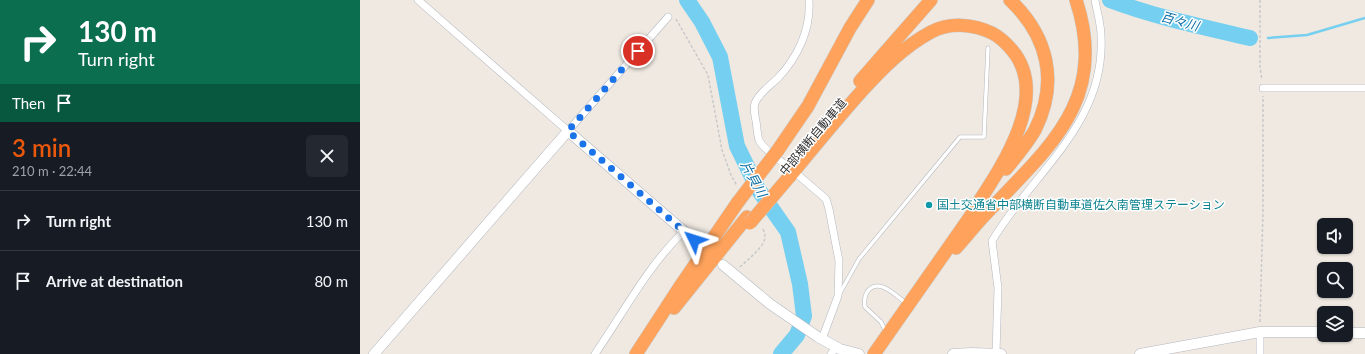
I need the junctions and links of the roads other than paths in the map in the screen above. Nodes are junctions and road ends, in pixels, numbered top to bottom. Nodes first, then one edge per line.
1 (418, 0) edge
2 (809, 0) edge
3 (868, 0) edge
4 (931, 0) edge
5 (1010, 0) edge
6 (1021, 0) edge
7 (1076, 0) edge
8 (1095, 3) edge
9 (668, 17) road end
10 (988, 48) dead end
11 (1263, 88) road end
12 (1365, 88) edge
13 (568, 131) junction
14 (789, 171) junction
15 (978, 214) junction
16 (684, 231) junction
17 (694, 240) dead end
18 (723, 265) dead end
19 (838, 296) junction
20 (908, 305) junction
21 (1260, 332) junction
22 (1317, 332) edge
23 (1353, 333) edge
24 (1365, 333) edge
25 (820, 338) junction
26 (885, 339) junction
27 (834, 350) edge
28 (374, 354) edge
29 (595, 354) edge
30 (636, 354) edge
31 (639, 354) edge
32 (859, 354) edge
33 (874, 354) edge
34 (954, 354) edge
35 (996, 354) edge
36 (1001, 354) edge
37 (1140, 354) edge
38 (1260, 354) edge

1 - 13 street
2 - 14 street
3 - 30 highway, bridge
4 - 14 highway, 中部横断自動車道
5 - 15 highway
6 - 15 highway
7 - 15 highway
8 - 35 street
9 - 13 street
10 - 19 lane
11 - 12 street
13 - 16 street
13 - 28 street
14 - 15 highway
14 - 19 street
14 - 31 highway, 中部横断自動車道
15 - 20 highway
16 - 17 street
16 - 29 street
18 - 25 street
19 - 25 street
20 - 26 highway
20 - 26 lane
21 - 22 street
21 - 37 street
21 - 38 street
23 - 24 street
25 - 27 street
26 - 33 highway
27 - 32 street
34 - 35 street
35 - 36 street

